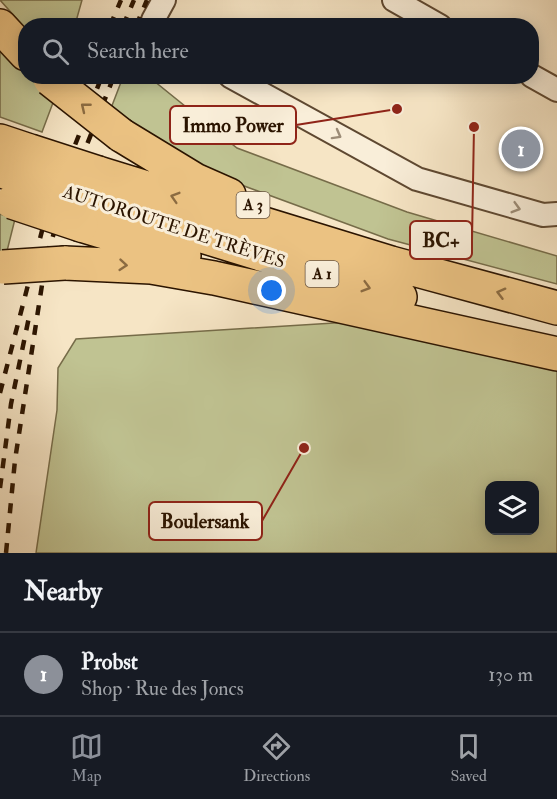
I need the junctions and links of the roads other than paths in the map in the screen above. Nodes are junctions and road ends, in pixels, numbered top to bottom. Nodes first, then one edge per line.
1 (164, 0) edge
2 (394, 0) edge
3 (154, 18) edge
4 (426, 18) edge
5 (0, 26) edge
6 (18, 45) edge
7 (539, 80) edge
8 (57, 84) edge
9 (245, 84) edge
10 (557, 90) edge
11 (10, 173) edge
12 (90, 200) junction
13 (557, 214) edge
14 (391, 263) junction
15 (2, 267) edge
16 (346, 306) junction
17 (557, 308) edge
18 (557, 339) edge
19 (557, 354) edge

1 - 3 street
2 - 4 street
5 - 6 highway
7 - 10 street
14 -> 8 highway, A 3, bridge
9 -> 13 street
11 - 12 highway, A 1, bridge
11 - 12 highway, AUTOROUTE DE TRÈVES / A 1, bridge
14 -> 12 highway, AUTOROUTE DE TRÈVES / A 1
12 - 16 highway, A 1
12 -> 18 highway, AUTOROUTE DE TRÈVES / A 1
17 -> 14 highway, AUTOROUTE DE TRÈVES / A 1
15 -> 16 highway, A 1, bridge
16 - 19 highway, A 1

